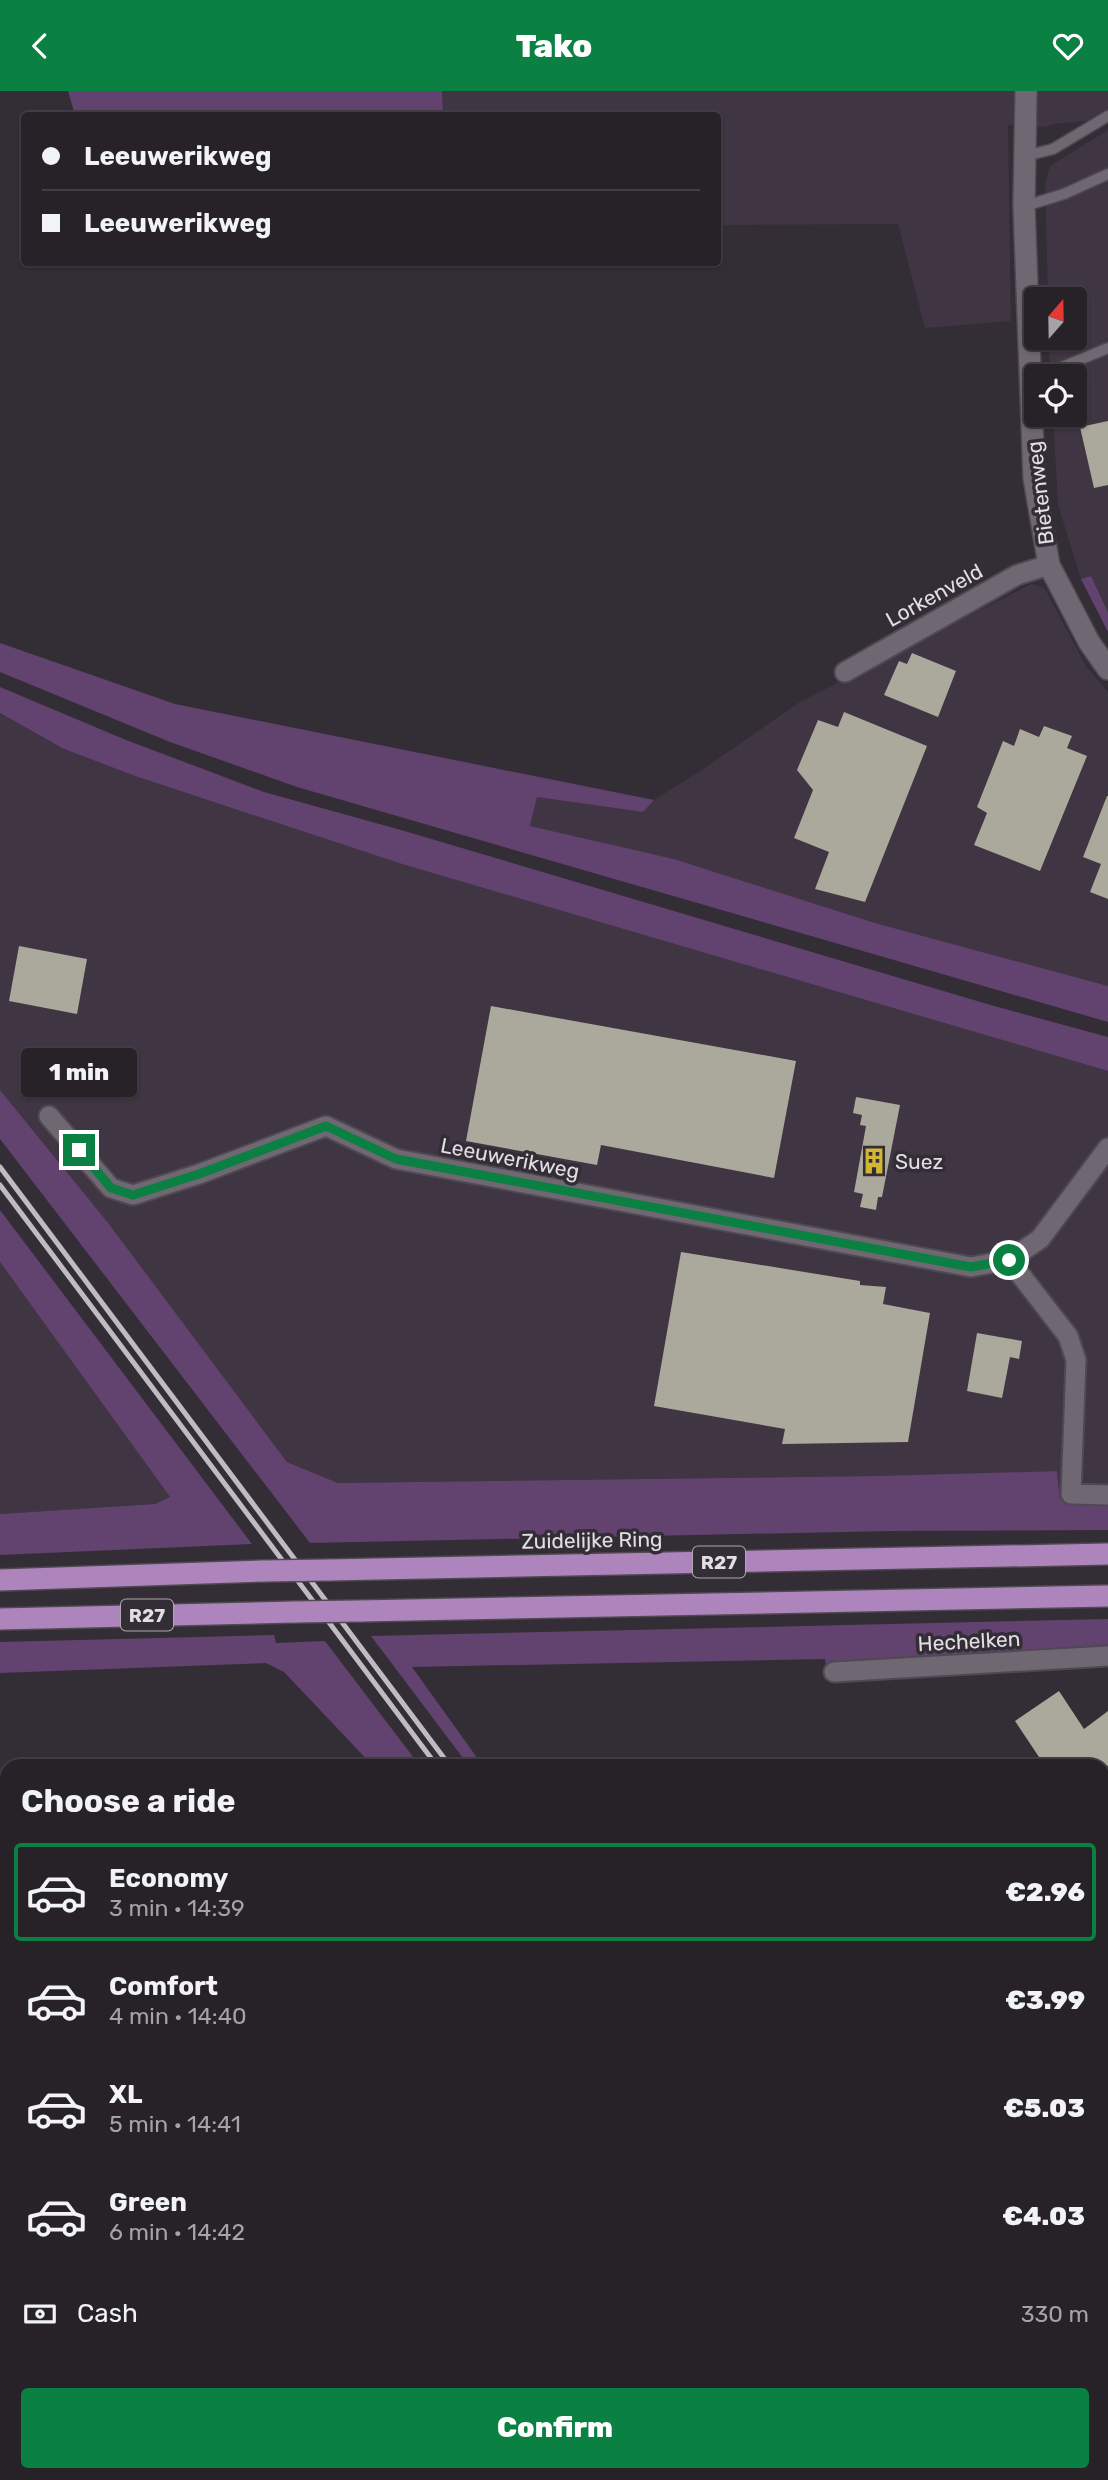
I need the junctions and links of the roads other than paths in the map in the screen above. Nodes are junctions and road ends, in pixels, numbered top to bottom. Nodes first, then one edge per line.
1 (1026, 92) edge
2 (1108, 116) edge
3 (1025, 156) junction
4 (1108, 174) edge
5 (1024, 206) junction
6 (1108, 348) edge
7 (1034, 364) edge
8 (1069, 364) edge
9 (1035, 427) edge
10 (1049, 565) junction
11 (1108, 669) edge
12 (845, 672) dead end
13 (49, 1117) dead end
14 (1108, 1148) edge
15 (1009, 1260) junction
16 (1108, 1495) edge
17 (1108, 1554) edge
18 (0, 1580) edge
19 (1108, 1595) edge
20 (0, 1619) edge
21 (1108, 1656) edge
22 (834, 1672) dead end

1 - 3 street, Bietenweg
2 - 3 lane
3 - 5 street, Bietenweg
4 - 5 lane
5 - 7 street, Bietenweg
6 - 8 lane
9 - 10 street, Bietenweg
10 - 11 street, Bietenweg
10 - 12 street, Lorkenveld
13 - 15 street, Leeuwerikweg
14 - 15 street, Leeuwerikweg
15 - 16 street
17 - 18 highway, Zuidelijke Ring / R27, bridge
19 - 20 highway, R27, bridge
21 - 22 street, Hechelken

